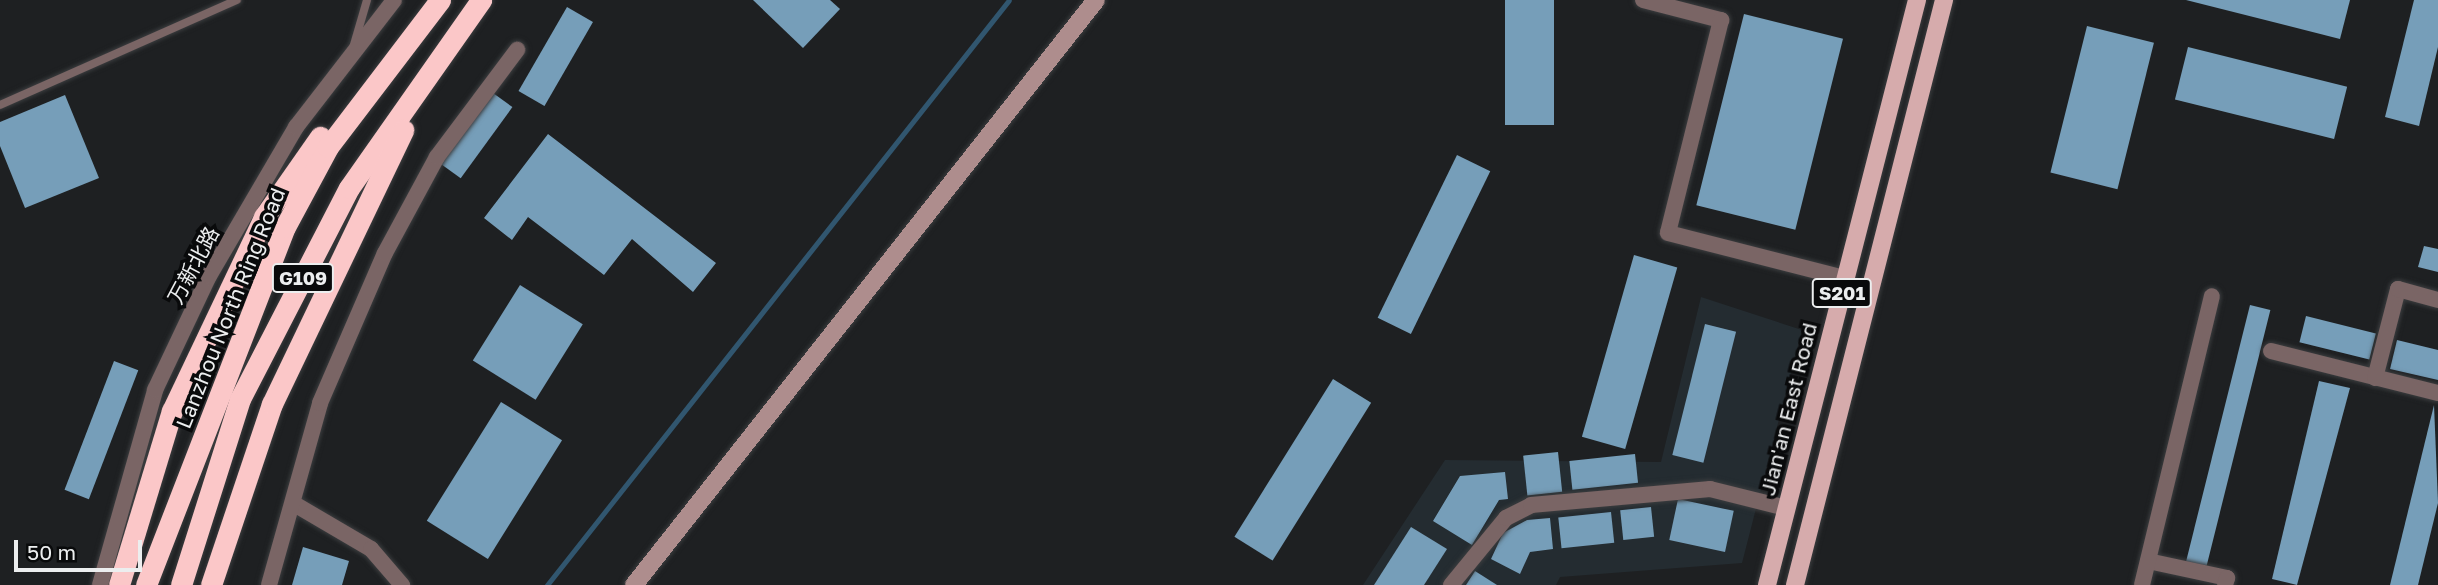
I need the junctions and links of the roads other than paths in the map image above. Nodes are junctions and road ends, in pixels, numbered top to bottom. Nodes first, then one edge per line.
1 (236, 0) edge
2 (367, 0) edge
3 (394, 0) edge
4 (440, 0) edge
5 (481, 0) edge
6 (1096, 0) edge
7 (1643, 0) edge
8 (1917, 0) edge
9 (1944, 0) edge
10 (517, 50) dead end
11 (351, 62) junction
12 (372, 82) junction
13 (425, 82) junction
14 (0, 105) edge
15 (1846, 278) junction
16 (2212, 296) dead end
17 (2438, 300) edge
18 (2271, 351) dead end
19 (2375, 378) junction
20 (2438, 393) edge
21 (296, 505) junction
22 (1786, 508) junction
23 (2148, 561) junction
24 (100, 585) edge
25 (119, 585) edge
26 (146, 585) edge
27 (181, 585) edge
28 (211, 585) edge
29 (269, 585) edge
30 (402, 585) edge
31 (634, 585) edge
32 (1451, 585) edge
33 (1767, 585) edge
34 (1795, 585) edge
35 (2142, 585) edge
36 (2225, 585) edge

1 - 14 lane
2 - 11 lane
3 - 11 street, 万新北路
4 - 12 highway, Lanzhou North Ring Road / G109
5 - 13 highway, Lanzhou North Ring Road / G109
6 - 31 main road
7 - 15 street
8 - 15 main road, Jian'an East Road / S201
9 - 34 main road, S201
10 - 21 street
11 - 24 street, 万新北路
12 - 25 highway
12 - 26 highway, Lanzhou North Ring Road / G109
13 - 27 highway, Lanzhou North Ring Road / G109
13 - 28 highway
15 - 22 main road, Jian'an East Road / S201
16 - 23 street
17 - 19 street
18 - 19 street
19 - 20 street
21 - 29 street
21 - 30 street
22 - 32 street
22 - 33 main road, Jian'an East Road / S201
23 - 35 street
23 - 36 street

